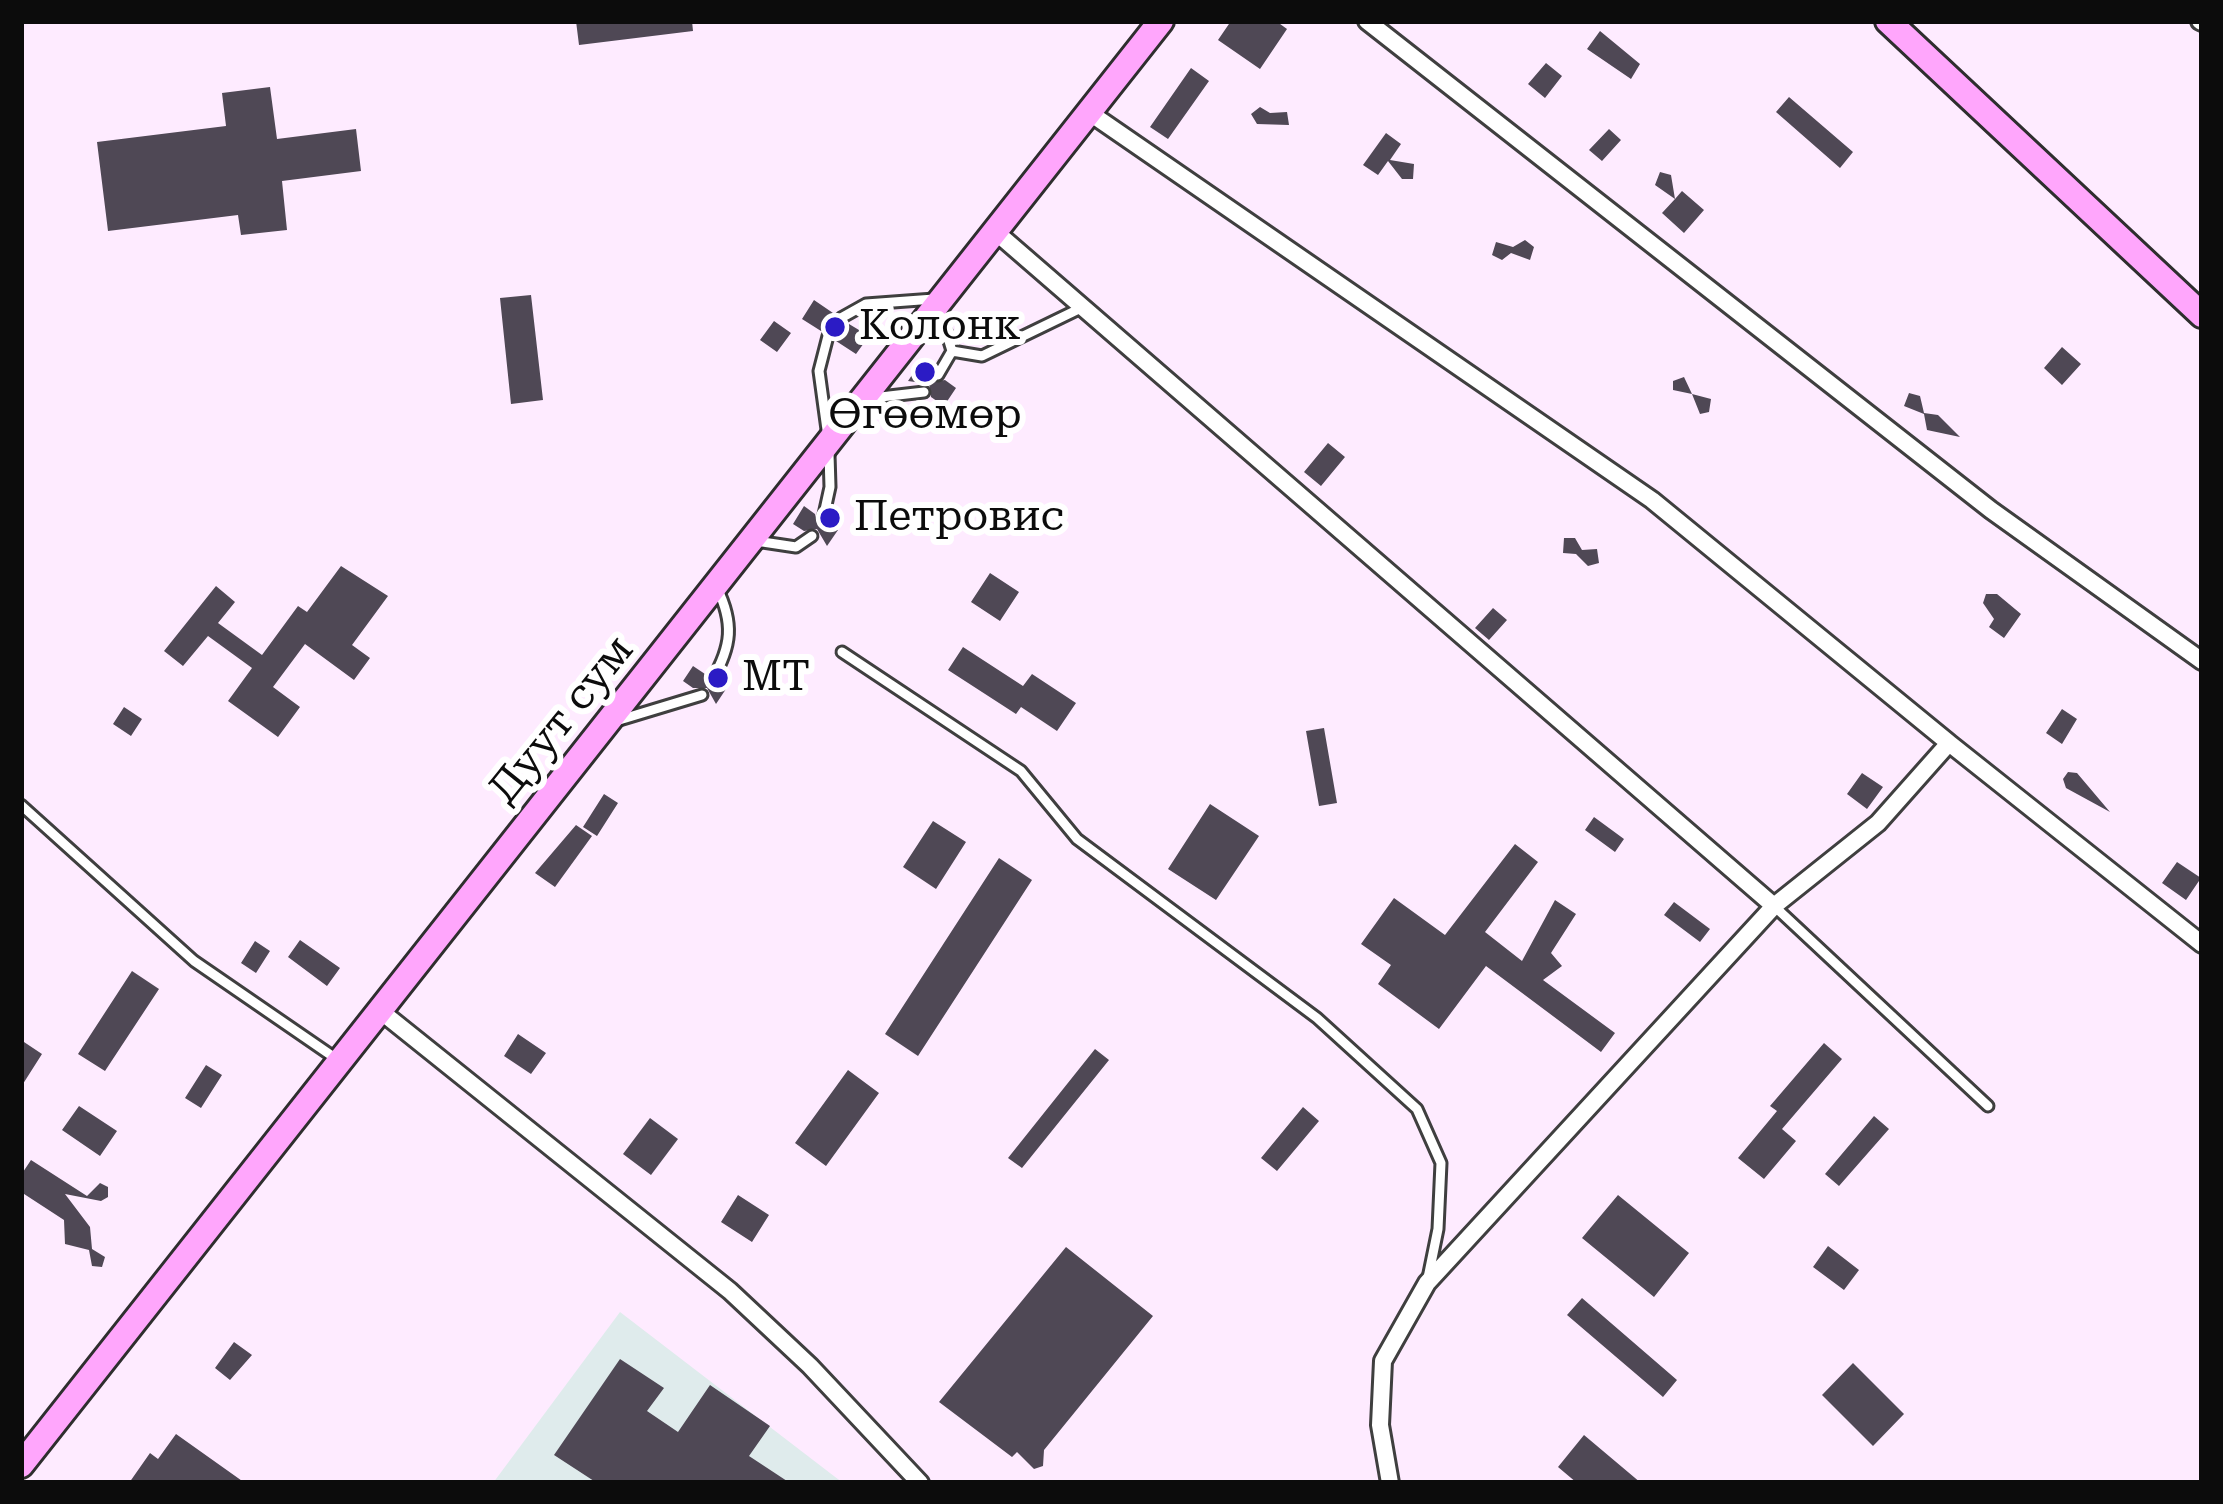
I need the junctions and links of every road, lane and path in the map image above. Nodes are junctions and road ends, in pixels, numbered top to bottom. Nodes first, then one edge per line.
1 (1161, 21) edge
2 (1367, 21) edge
3 (1888, 21) edge
4 (1090, 113) junction
5 (997, 233) junction
6 (942, 302) junction
7 (1081, 308) junction
8 (2202, 315) edge
9 (841, 319) dead end
10 (828, 336) dead end
11 (952, 351) junction
12 (938, 375) dead end
13 (924, 392) dead end
14 (866, 398) junction
15 (828, 446) junction
16 (823, 519) dead end
17 (812, 536) dead end
18 (754, 541) junction
19 (717, 588) junction
20 (842, 652) dead end
21 (2202, 661) edge
22 (712, 680) dead end
23 (702, 695) dead end
24 (611, 722) junction
25 (1949, 743) junction
26 (21, 805) edge
27 (1774, 906) junction
28 (2202, 944) edge
29 (378, 1009) junction
30 (338, 1060) junction
31 (1988, 1106) dead end
32 (1426, 1283) junction
33 (21, 1465) edge
34 (920, 1483) edge
35 (1390, 1483) edge

1 - 4 main road, Дуут сум
2 - 21 street
3 - 8 main road
4 - 5 main road, Дуут сум
4 - 25 street
5 - 6 main road, Дуут сум
5 - 7 street
6 - 9 lane
6 - 11 lane
6 - 14 main road, Дуут сум
7 - 11 lane
7 - 27 street
10 - 15 lane
11 - 12 lane
13 - 14 lane
14 - 15 main road, Дуут сум
15 - 16 lane
15 - 18 main road, Дуут сум
17 - 18 lane
18 - 19 main road, Дуут сум
19 - 22 lane
19 - 24 main road, Дуут сум
20 - 32 lane
23 - 24 lane
24 - 29 main road, Дуут сум
25 - 27 street
25 - 28 street
26 - 30 lane
27 - 31 lane
27 - 32 street
29 - 30 main road, Дуут сум
29 - 34 street
30 - 33 main road, Дуут сум
32 - 35 street

